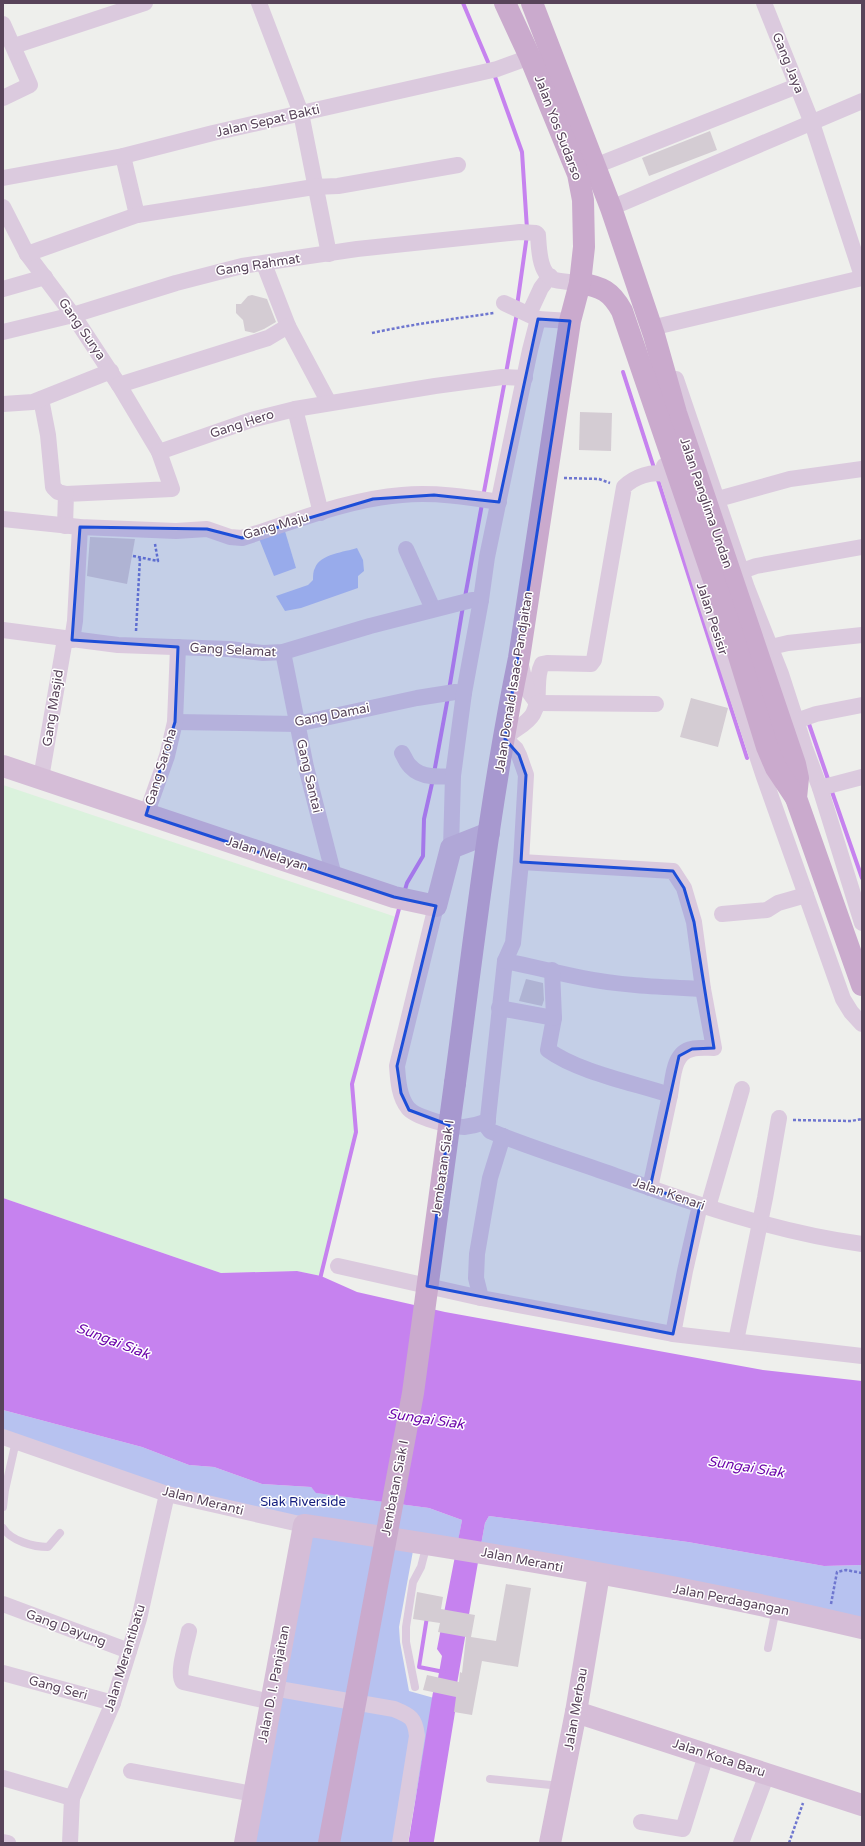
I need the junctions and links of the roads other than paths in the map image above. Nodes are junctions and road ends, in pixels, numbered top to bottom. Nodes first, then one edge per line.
1 (145, 3) edge
2 (259, 3) edge
3 (505, 3) edge
4 (532, 3) edge
5 (764, 3) edge
6 (3, 24) edge
7 (14, 46) junction
8 (530, 57) junction
9 (798, 86) junction
10 (3, 98) edge
11 (862, 101) edge
12 (301, 114) junction
13 (812, 123) junction
14 (123, 156) junction
15 (458, 165) dead end
16 (595, 166) junction
17 (3, 178) edge
18 (314, 187) junction
19 (3, 207) edge
20 (611, 208) junction
21 (137, 215) junction
22 (27, 254) junction
23 (329, 254) junction
24 (264, 264) junction
25 (861, 271) edge
26 (550, 276) junction
27 (45, 277) junction
28 (580, 283) junction
29 (3, 289) edge
30 (520, 311) junction
31 (622, 311) junction
32 (73, 315) junction
33 (570, 321) junction
34 (288, 326) junction
35 (3, 332) edge
36 (656, 338) junction
37 (111, 371) junction
38 (513, 378) junction
39 (119, 384) junction
40 (40, 399) junction
41 (329, 403) junction
42 (3, 404) edge
43 (295, 409) junction
44 (668, 416) junction
45 (159, 452) junction
46 (862, 469) edge
47 (656, 474) junction
48 (66, 494) junction
49 (723, 497) junction
50 (488, 500) junction
51 (321, 513) junction
52 (3, 519) edge
53 (72, 527) junction
54 (723, 534) junction
55 (862, 547) edge
56 (406, 549) dead end
57 (748, 569) junction
58 (477, 600) junction
59 (713, 600) junction
60 (433, 610) junction
61 (3, 630) edge
62 (724, 632) junction
63 (862, 635) edge
64 (69, 639) junction
65 (778, 645) junction
66 (178, 647) junction
67 (283, 652) junction
68 (519, 658) junction
69 (459, 692) junction
70 (538, 703) junction
71 (656, 704) dead end
72 (862, 705) edge
73 (806, 717) junction
74 (175, 722) junction
75 (297, 724) junction
76 (505, 739) junction
77 (402, 753) dead end
78 (3, 766) edge
79 (446, 777) junction
80 (862, 777) edge
81 (41, 778) junction
82 (823, 787) junction
83 (796, 798) junction
84 (146, 815) junction
85 (489, 833) junction
86 (451, 848) junction
87 (521, 862) junction
88 (334, 876) junction
89 (806, 895) junction
90 (426, 904) junction
91 (722, 914) dead end
92 (862, 923) edge
93 (505, 961) junction
94 (552, 970) junction
95 (862, 985) edge
96 (703, 990) junction
97 (499, 1008) junction
98 (554, 1018) junction
99 (862, 1024) edge
100 (455, 1083) joint
101 (742, 1089) dead end
102 (670, 1094) junction
103 (779, 1118) road end
104 (488, 1121) junction
105 (503, 1136) junction
106 (650, 1188) junction
107 (704, 1206) junction
108 (760, 1221) junction
109 (862, 1244) edge
110 (338, 1266) dead end
111 (481, 1298) junction
112 (674, 1334) junction
113 (736, 1341) junction
114 (862, 1356) edge
115 (10, 1439) edge
116 (167, 1494) junction
117 (3, 1507) edge
118 (304, 1525) junction
119 (3, 1528) edge
120 (60, 1533) dead end
121 (428, 1544) junction
122 (599, 1574) junction
123 (3, 1604) edge
124 (776, 1608) junction
125 (862, 1628) edge
126 (189, 1631) dead end
127 (768, 1648) dead end
128 (129, 1651) junction
129 (3, 1673) edge
130 (415, 1687) dead end
131 (272, 1695) junction
132 (113, 1703) junction
133 (576, 1712) junction
134 (706, 1755) junction
135 (132, 1771) dead end
136 (768, 1774) junction
137 (3, 1778) edge
138 (490, 1779) dead end
139 (562, 1786) junction
140 (253, 1794) junction
141 (72, 1798) junction
142 (862, 1806) edge
143 (641, 1822) dead end
144 (3, 1842) edge
145 (8, 1843) edge
146 (70, 1843) edge
147 (245, 1843) edge
148 (329, 1843) edge
149 (400, 1843) edge
150 (550, 1843) edge
151 (741, 1843) edge

1 - 7 street
2 - 12 street
3 - 8 main road, Jalan Yos Sudarso
4 - 16 main road, Jalan Yos Sudarso
5 - 9 street, Gang Jaya
6 - 7 street
7 - 10 street
8 - 12 street, Jalan Sepat Bakti
8 - 28 main road, Jalan Yos Sudarso
9 - 13 street, Gang Jaya
9 - 16 street
11 - 13 street
12 - 14 street, Jalan Sepat Bakti
12 - 18 street
13 - 20 street
13 - 25 street, Gang Jaya
14 - 17 street, Jalan Sepat Bakti
14 - 21 street
15 - 18 street
16 - 20 main road, Jalan Yos Sudarso
18 - 21 street
18 - 23 street
19 - 22 street, Gang Surya
20 - 36 main road, Jalan Panglima Undan
21 - 22 street
22 - 27 street, Gang Surya
23 - 24 street, Gang Rahmat
23 - 26 street, Gang Rahmat
24 - 32 street, Gang Rahmat
24 - 34 street
25 - 36 street
26 - 28 street
26 - 30 street
27 - 29 street
27 - 32 street, Gang Surya
28 - 31 main road, Jalan Panglima Undan
28 - 33 main road, Jalan Donald Isaac Pandjaitan
30 - 33 street
30 - 38 street
31 - 44 main road, Jalan Panglima Undan
31 - 47 street, Jalan Pesisir
32 - 35 street, Gang Rahmat
32 - 37 street, Gang Surya
33 - 68 main road, Jalan Donald Isaac Pandjaitan
34 - 39 street
34 - 41 street
36 - 44 main road, Jalan Panglima Undan
36 - 49 street
37 - 39 street, Gang Surya
37 - 40 street
38 - 41 street, Gang Hero
38 - 50 street
39 - 45 street, Gang Surya
40 - 42 street
40 - 48 street
41 - 43 street, Gang Hero
43 - 45 street, Gang Hero
43 - 51 street
44 - 54 main road, Jalan Panglima Undan
44 - 59 main road, Jalan Panglima Undan
45 - 48 street
46 - 49 street
47 - 59 street, Jalan Pesisir
47 - 70 street
48 - 53 street
49 - 54 street
50 - 51 street, Gang Maju
50 - 58 street
51 - 53 street, Gang Maju
52 - 53 street, Gang Maju
53 - 64 street, Gang Masjid
54 - 57 street
54 - 83 main road, Jalan Panglima Undan
55 - 57 street
56 - 60 street
57 - 65 street
58 - 60 street, Gang Selamat
58 - 69 street
59 - 62 main road, Jalan Panglima Undan
60 - 67 street, Gang Selamat
61 - 64 street, Gang Selamat
62 - 83 main road, Jalan Panglima Undan
62 - 89 street, Jalan Pesisir
63 - 65 street
64 - 66 street, Gang Selamat
64 - 81 street, Gang Masjid
65 - 73 street
66 - 67 street, Gang Selamat
66 - 74 street, Gang Saroha
67 - 75 street, Gang Santai
68 - 70 street
68 - 76 main road, Jalan Donald Isaac Pandjaitan
69 - 75 street, Gang Damai
69 - 79 street
70 - 71 street
70 - 76 street
72 - 73 street
73 - 82 street
74 - 75 street, Gang Damai
74 - 84 street, Gang Saroha
75 - 88 street, Gang Santai
76 - 85 main road, Jalan Donald Isaac Pandjaitan
76 - 87 street
77 - 79 street
78 - 81 street, Jalan Nelayan
79 - 86 street
80 - 82 street
81 - 84 street, Jalan Nelayan
82 - 92 street
83 - 95 main road, Jalan Panglima Undan
84 - 88 street, Jalan Nelayan
85 - 86 street
85 - 100 main road, Jalan Donald Isaac Pandjaitan
86 - 90 street
87 - 93 street
87 - 96 street
88 - 90 street, Jalan Nelayan
89 - 91 street
89 - 99 street, Jalan Pesisir
90 - 104 street
93 - 94 street
93 - 97 street
94 - 96 street
94 - 98 street
96 - 102 street
97 - 98 street
97 - 104 street
98 - 102 street
100 - 148 main road, Jembatan Siak I, bridge
101 - 107 street
102 - 106 street
103 - 108 street
104 - 105 street, Jalan Kenari
105 - 106 street, Jalan Kenari
105 - 111 street
106 - 107 street, Jalan Kenari
107 - 108 street, Jalan Kenari
107 - 112 street
108 - 109 street, Jalan Kenari
108 - 113 street
110 - 111 street
111 - 112 street
112 - 113 street
113 - 114 street
115 - 116 street, Jalan Meranti
115 - 117 lane
116 - 118 street, Jalan Meranti
116 - 128 street, Jalan Merantibatu
118 - 121 street, Jalan Meranti
118 - 131 street, Jalan D. I. Panjaitan
119 - 120 lane
121 - 122 street, Jalan Meranti
121 - 130 lane
122 - 124 street, Jalan Perdagangan
122 - 133 street, Jalan Merbau
123 - 128 street, Gang Dayung
124 - 125 street, Jalan Perdagangan
124 - 127 lane
126 - 131 street
128 - 132 street, Jalan Merantibatu
129 - 132 street, Gang Seri
131 - 140 street, Jalan D. I. Panjaitan
131 - 149 street
132 - 141 street, Jalan Merantibatu
133 - 134 street, Jalan Kota Baru
133 - 139 street, Jalan Merbau
134 - 136 street, Jalan Kota Baru
134 - 143 street
135 - 140 street
136 - 142 street, Jalan Kota Baru
136 - 151 street
137 - 141 street
138 - 139 lane
139 - 150 street, Jalan Merbau
140 - 147 street, Jalan D. I. Panjaitan
141 - 146 street, Jalan Merantibatu
144 - 145 street

